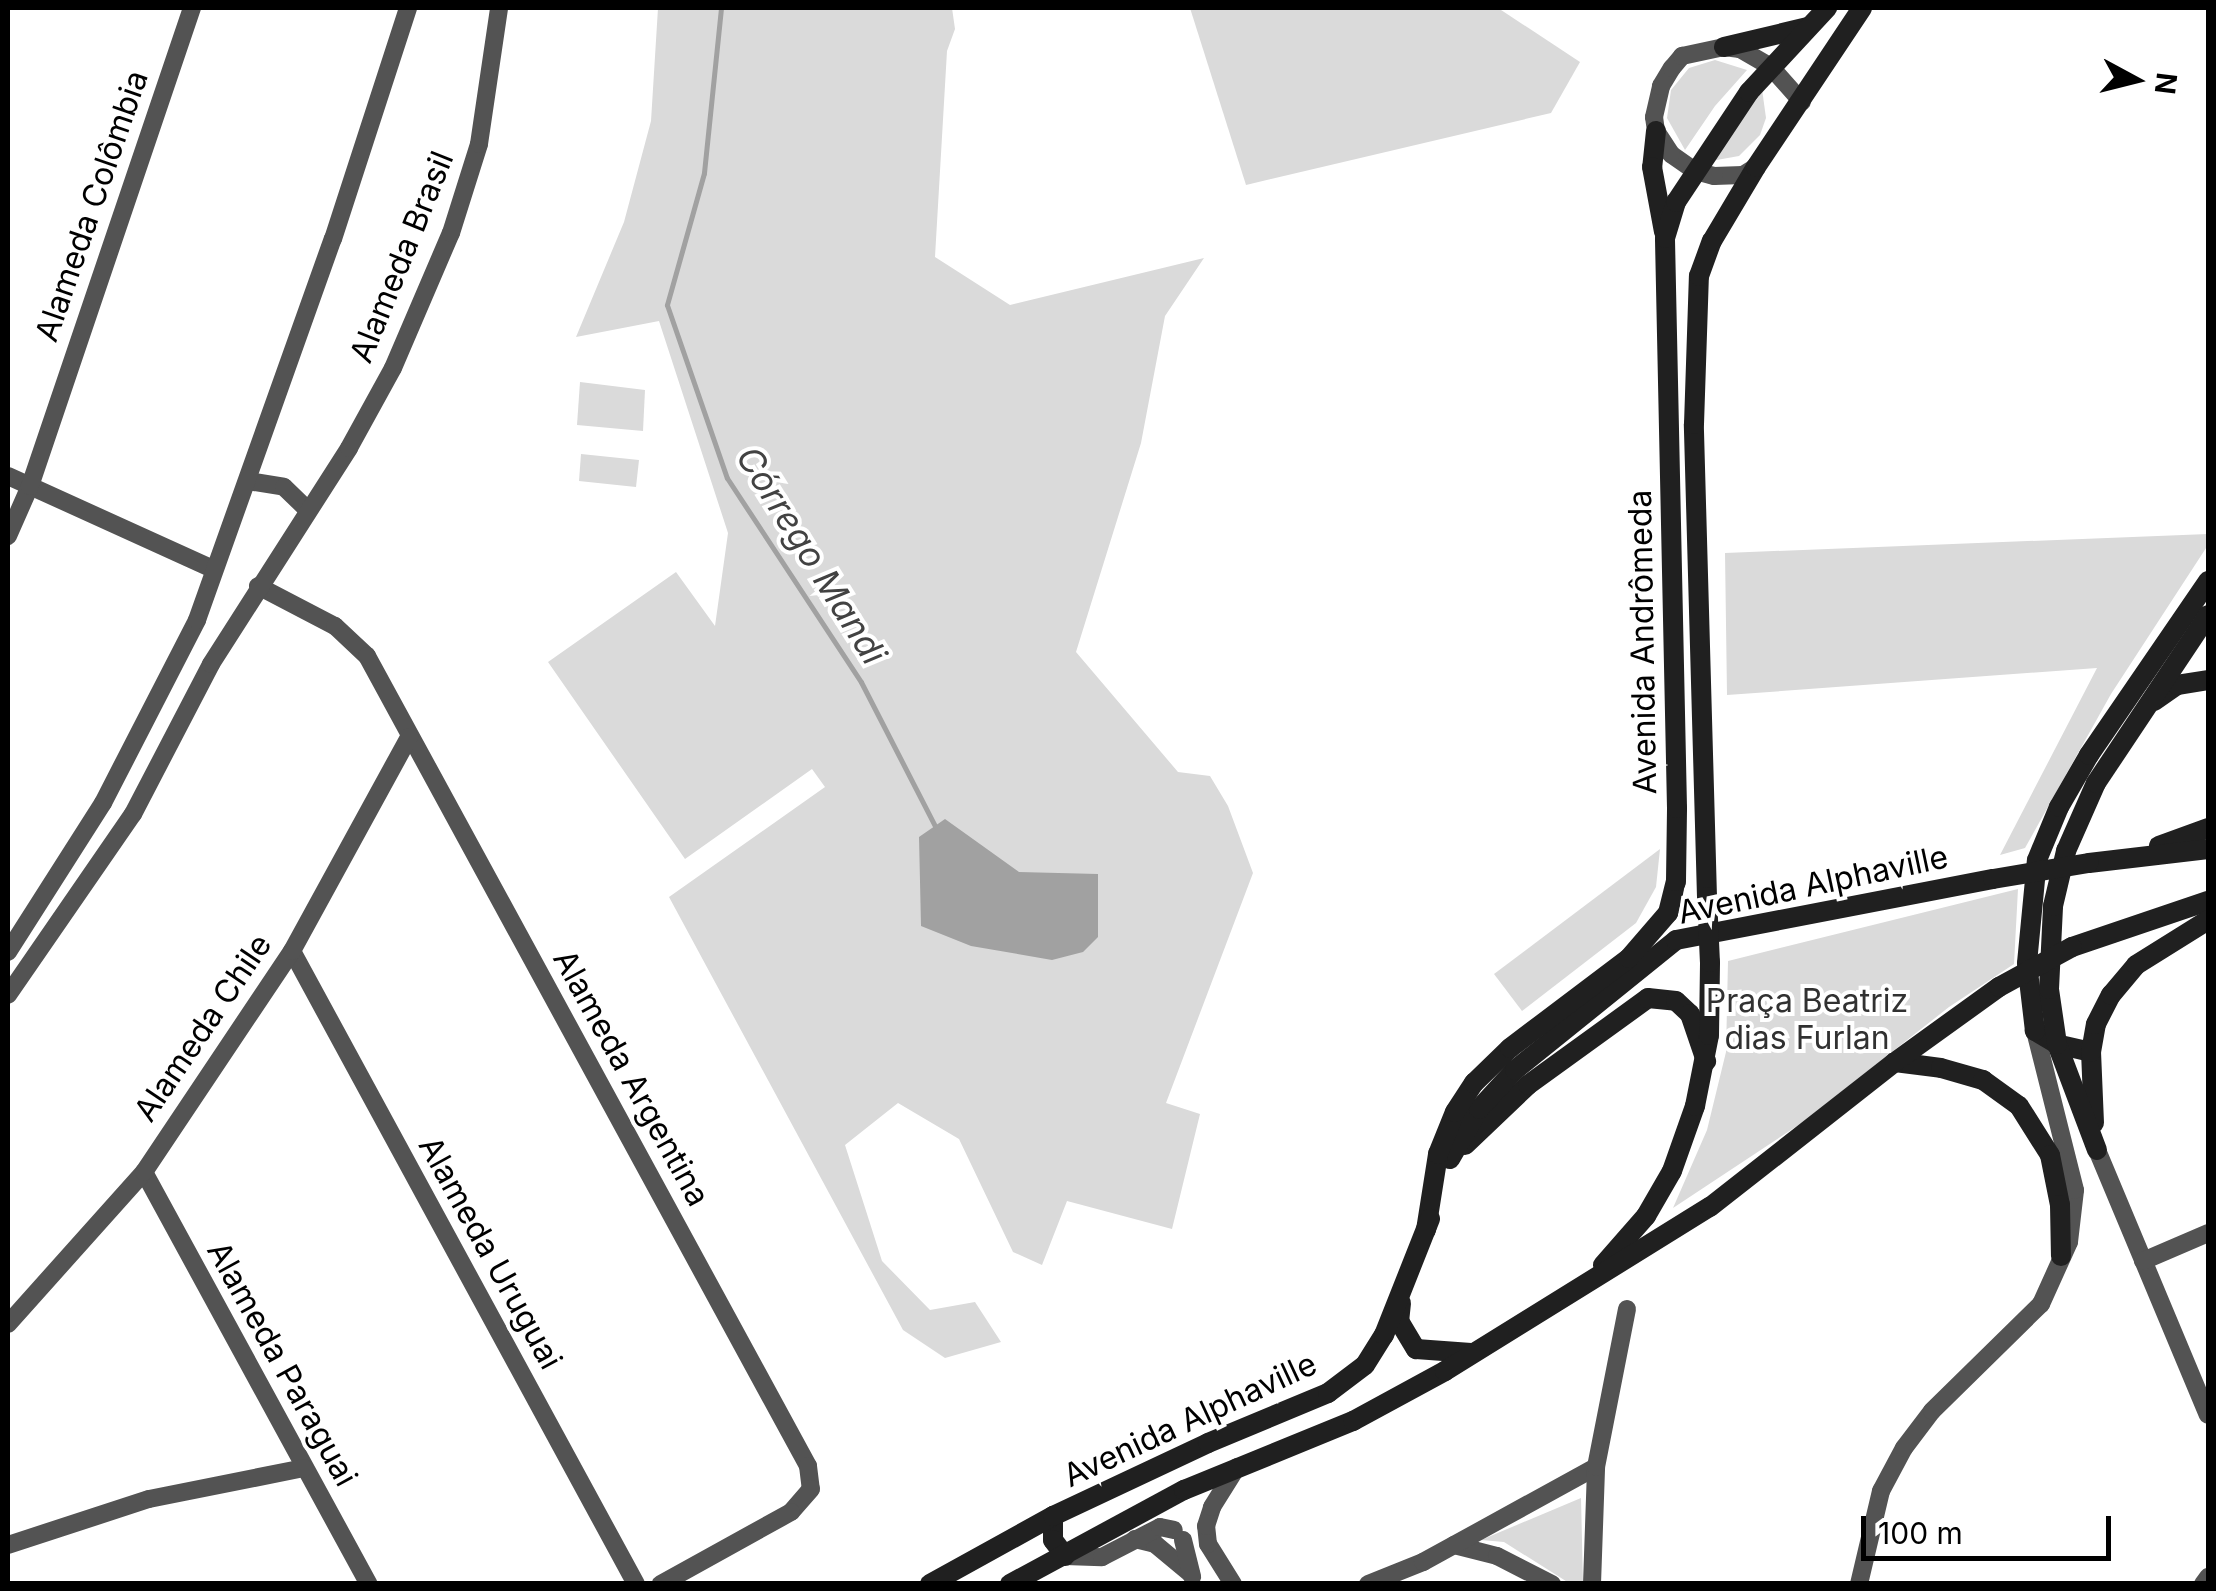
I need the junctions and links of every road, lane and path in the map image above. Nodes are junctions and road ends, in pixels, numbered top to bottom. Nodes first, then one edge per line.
1 (192, 8) edge
2 (408, 8) edge
3 (499, 8) edge
4 (1827, 8) edge
5 (1862, 8) edge
6 (1810, 26) junction
7 (1724, 47) junction
8 (1770, 66) junction
9 (1802, 102) junction
10 (1656, 130) junction
11 (1756, 167) junction
12 (1695, 172) junction
13 (1664, 238) junction
14 (8, 476) edge
15 (248, 481) junction
16 (30, 486) junction
17 (1669, 504) junction
18 (308, 510) junction
19 (1699, 510) junction
20 (8, 536) edge
21 (1671, 546) junction
22 (1700, 552) junction
23 (213, 569) junction
24 (2208, 581) edge
25 (258, 586) junction
26 (2208, 615) edge
27 (182, 653) junction
28 (211, 664) junction
29 (2208, 680) edge
30 (2144, 708) junction
31 (1676, 736) junction
32 (409, 737) junction
33 (1704, 753) junction
34 (2208, 828) edge
35 (2208, 849) edge
36 (2124, 857) junction
37 (2208, 901) edge
38 (2208, 920) edge
39 (292, 951) junction
40 (8, 952) edge
41 (8, 995) edge
42 (2034, 1030) junction
43 (2058, 1044) junction
44 (2091, 1052) junction
45 (1706, 1062) junction
46 (1894, 1062) junction
47 (2097, 1150) junction
48 (1451, 1158) junction
49 (144, 1172) junction
50 (1426, 1230) junction
51 (2208, 1234) edge
52 (2061, 1256) junction
53 (2144, 1261) junction
54 (1592, 1278) junction
55 (1402, 1296) junction
56 (1628, 1309) dead end
57 (8, 1324) edge
58 (1474, 1352) junction
59 (2208, 1415) edge
60 (1596, 1467) junction
61 (304, 1468) junction
62 (1237, 1468) junction
63 (1053, 1516) junction
64 (1135, 1539) junction
65 (8, 1545) edge
66 (1454, 1546) junction
67 (1065, 1556) junction
68 (1228, 1576) edge
69 (2208, 1577) edge
70 (1193, 1580) edge
71 (370, 1584) edge
72 (636, 1584) edge
73 (660, 1584) edge
74 (930, 1584) edge
75 (1010, 1584) edge
76 (1368, 1584) edge
77 (1552, 1584) edge
78 (1592, 1584) edge
79 (1859, 1584) edge
80 (2203, 1584) edge

1 - 16 street, Alameda Colômbia
2 - 15 street, Alameda Brasil
3 - 18 street, Alameda Brasil
4 - 6 main road, Avenida Andrômeda
5 - 9 main road, Avenida Andrômeda
6 - 7 main road
6 - 8 main road, Avenida Andrômeda
7 - 8 street
7 - 10 street
8 - 9 street
8 - 12 main road, Avenida Andrômeda
9 - 11 main road, Avenida Andrômeda
10 - 12 street
10 - 13 main road
11 - 12 street
11 - 19 main road, Avenida Andrômeda
12 - 13 main road, Avenida Andrômeda
13 - 17 main road, Avenida Andrômeda
14 - 16 street
15 - 18 street
15 - 23 street, Alameda Brasil
16 - 20 street, Alameda Colômbia
16 - 23 street
17 - 19 main road
17 - 21 main road, Avenida Andrômeda
18 - 25 street, Alameda Brasil
19 - 22 main road, Avenida Andrômeda
21 - 22 main road
21 - 31 main road, Avenida Andrômeda
22 - 33 main road, Avenida Andrômeda
23 - 27 street, Alameda Brasil
24 - 42 main road
25 - 28 street, Alameda Brasil
25 - 32 street, Alameda Argentina
26 - 30 main road
27 - 28 street
27 - 40 street, Alameda Brasil
28 - 41 street, Alameda Brasil
29 - 30 main road
30 - 43 main road
31 - 33 main road
31 - 50 main road, Avenida Andrômeda
32 - 39 street, Alameda Chile
32 - 73 street, Alameda Argentina
33 - 45 main road, Avenida Andrômeda, bridge
34 - 36 main road
35 - 36 main road, Avenida Alphaville
36 - 48 main road, Avenida Alphaville, bridge
37 - 46 main road, Avenida Alphaville, bridge
38 - 44 main road
39 - 49 street, Alameda Chile
39 - 72 street, Alameda Uruguai
42 - 43 main road
42 - 52 street
43 - 44 main road
43 - 47 main road
44 - 47 main road
45 - 48 main road
45 - 54 main road, Avenida Andrômeda
46 - 52 main road
46 - 54 main road, Avenida Alphaville
47 - 53 street
48 - 50 main road, Avenida Alphaville
49 - 57 street, Alameda Chile
49 - 61 street, Alameda Paraguai
50 - 55 main road, Avenida Alphaville
51 - 53 street
52 - 79 street
53 - 59 street
54 - 58 main road, Avenida Alphaville
55 - 58 main road
55 - 63 main road, Avenida Alphaville
56 - 60 street
58 - 62 main road, Avenida Alphaville
60 - 66 street
60 - 78 street
61 - 65 street
61 - 71 street, Alameda Paraguai
62 - 67 main road, Avenida Alphaville
62 - 68 street
63 - 67 main road
63 - 74 main road, Avenida Alphaville
64 - 67 street
64 - 70 street
64 - 70 street
66 - 76 street
66 - 77 street
67 - 75 main road, Avenida Alphaville
68 - 70 street
69 - 80 street

